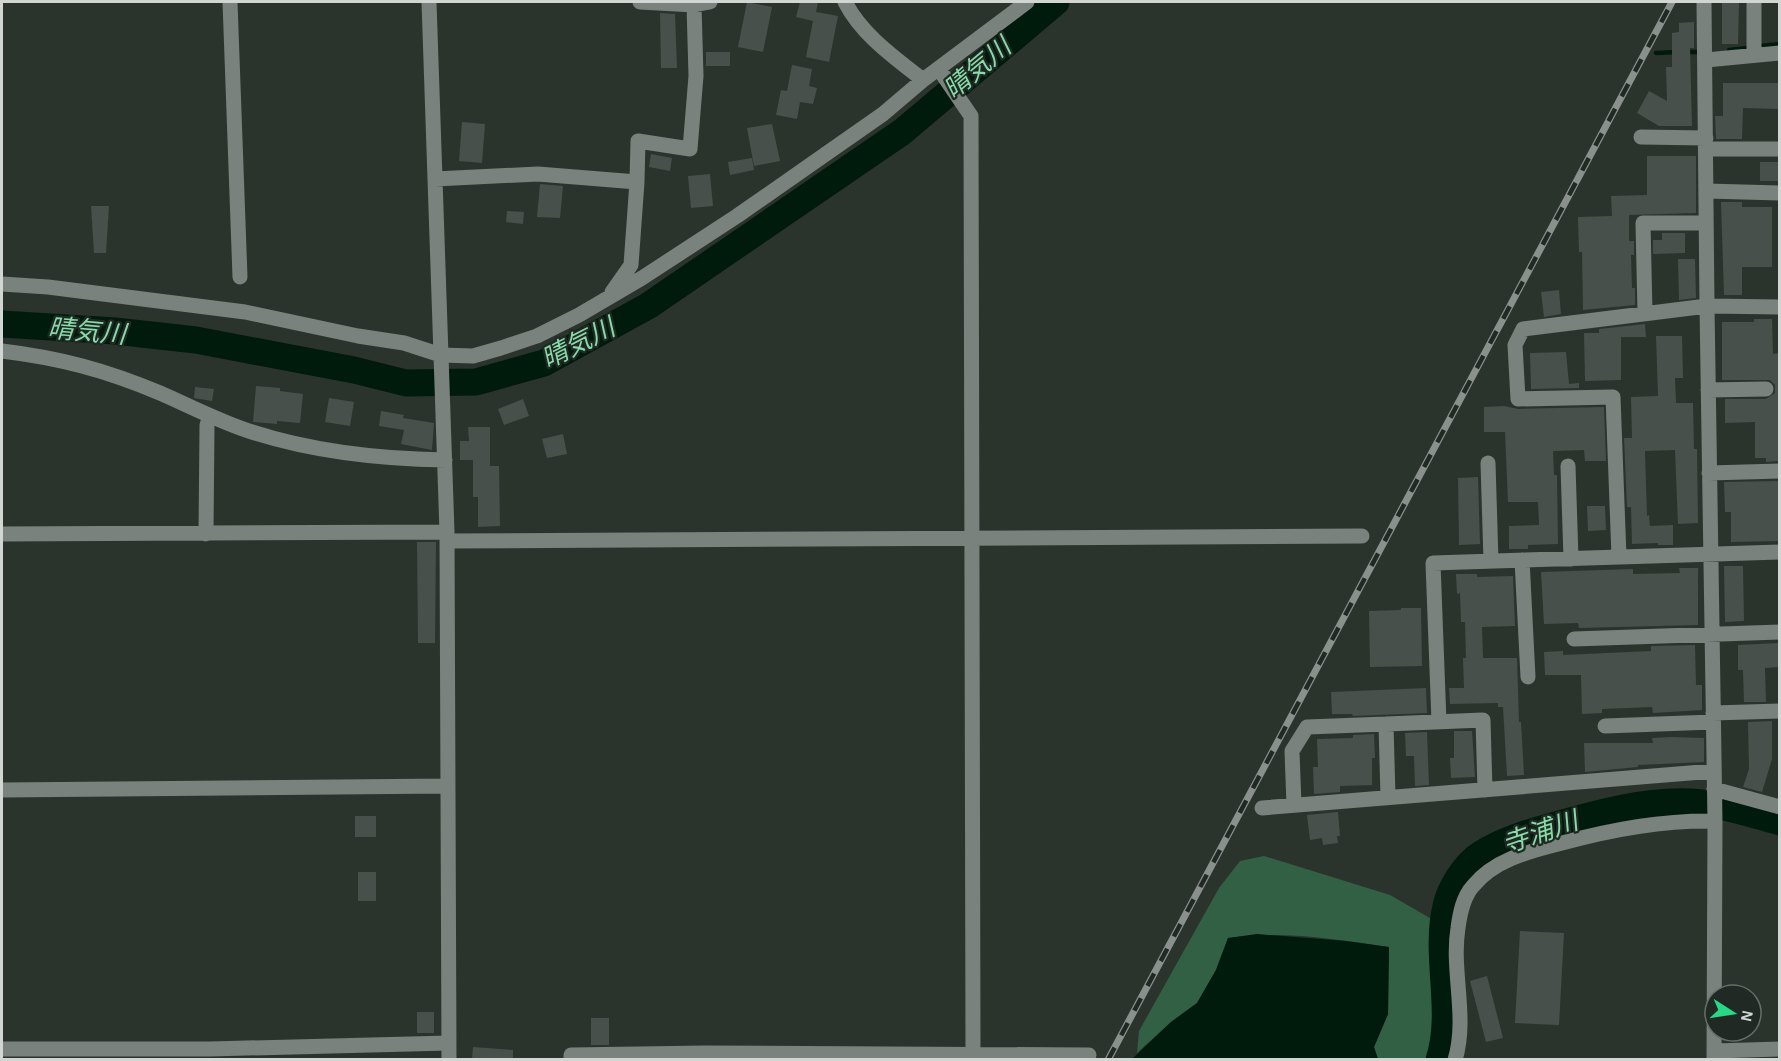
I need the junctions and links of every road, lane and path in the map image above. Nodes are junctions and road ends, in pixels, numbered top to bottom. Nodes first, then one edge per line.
1 (230, 2) edge
2 (429, 2) edge
3 (640, 2) edge
4 (845, 2) edge
5 (1027, 2) edge
6 (1704, 2) edge
7 (1754, 2) edge
8 (702, 3) edge
9 (1779, 53) edge
10 (1754, 55) junction
11 (1706, 60) junction
12 (941, 72) junction
13 (923, 80) junction
14 (1641, 137) dead end
15 (1706, 143) junction
16 (1779, 149) edge
17 (435, 178) junction
18 (637, 182) junction
19 (1706, 191) junction
20 (1779, 193) edge
21 (1706, 223) junction
22 (240, 277) dead end
23 (2, 284) edge
24 (608, 298) junction
25 (1707, 306) junction
26 (1779, 307) edge
27 (1645, 313) junction
28 (2, 351) edge
29 (441, 355) junction
30 (1766, 389) dead end
31 (1708, 390) junction
32 (210, 416) junction
33 (445, 460) junction
34 (1488, 464) dead end
35 (1568, 466) dead end
36 (1779, 471) edge
37 (1709, 473) junction
38 (2, 534) edge
39 (206, 534) junction
40 (1362, 536) dead end
41 (447, 537) junction
42 (972, 538) junction
43 (1779, 552) edge
44 (1710, 555) junction
45 (1619, 557) junction
46 (1571, 559) junction
47 (1522, 560) junction
48 (1491, 561) junction
49 (1779, 632) edge
50 (1712, 634) junction
51 (1574, 639) dead end
52 (1528, 677) dead end
53 (1779, 711) edge
54 (1713, 718) junction
55 (1439, 722) junction
56 (1386, 724) junction
57 (1605, 726) dead end
58 (1714, 771) junction
59 (448, 786) junction
60 (1714, 789) junction
61 (2, 790) edge
62 (1485, 790) junction
63 (1388, 798) junction
64 (1294, 805) junction
65 (1779, 807) edge
66 (1262, 808) dead end
67 (1715, 821) junction
68 (449, 1043) junction
69 (2, 1049) edge
70 (1779, 1049) edge
71 (973, 1054) junction
72 (1089, 1055) dead end
73 (1715, 1055) edge
74 (449, 1059) edge
75 (571, 1059) edge
76 (1455, 1059) edge

1 - 22 street
2 - 17 street
3 - 8 street
4 - 13 street
5 - 12 street
6 - 11 street
7 - 10 street
8 - 18 street
9 - 10 street
10 - 11 street
11 - 15 street
12 - 13 street
12 - 42 street
13 - 24 street
14 - 15 street
15 - 16 street
15 - 19 street
17 - 18 street
17 - 29 street
18 - 24 street
19 - 20 street
19 - 21 street
21 - 25 street
21 - 27 street
23 - 29 street
24 - 29 street
25 - 26 street
25 - 27 street
25 - 31 street
27 - 45 street
28 - 32 street
29 - 33 street
30 - 31 street
31 - 37 street
32 - 33 street
32 - 39 street
33 - 41 street
34 - 48 street
35 - 46 street
36 - 37 street
37 - 44 street
38 - 39 street
39 - 41 street
40 - 42 street
41 - 42 street
41 - 59 street
42 - 71 street
43 - 44 street
44 - 45 street
44 - 50 street
45 - 46 street
46 - 47 street
47 - 48 street
47 - 52 street
48 - 55 street
49 - 50 street
50 - 51 street
50 - 54 street
53 - 54 street
54 - 57 street
54 - 58 street
55 - 56 street
55 - 62 street
56 - 63 street
56 - 64 street
58 - 60 street
58 - 62 street
59 - 61 street
59 - 68 street
60 - 65 street
60 - 67 street
62 - 63 street
63 - 64 street
64 - 66 street
67 - 73 street
67 - 76 street
68 - 69 street
68 - 74 street
70 - 73 street
71 - 72 street
71 - 75 street

